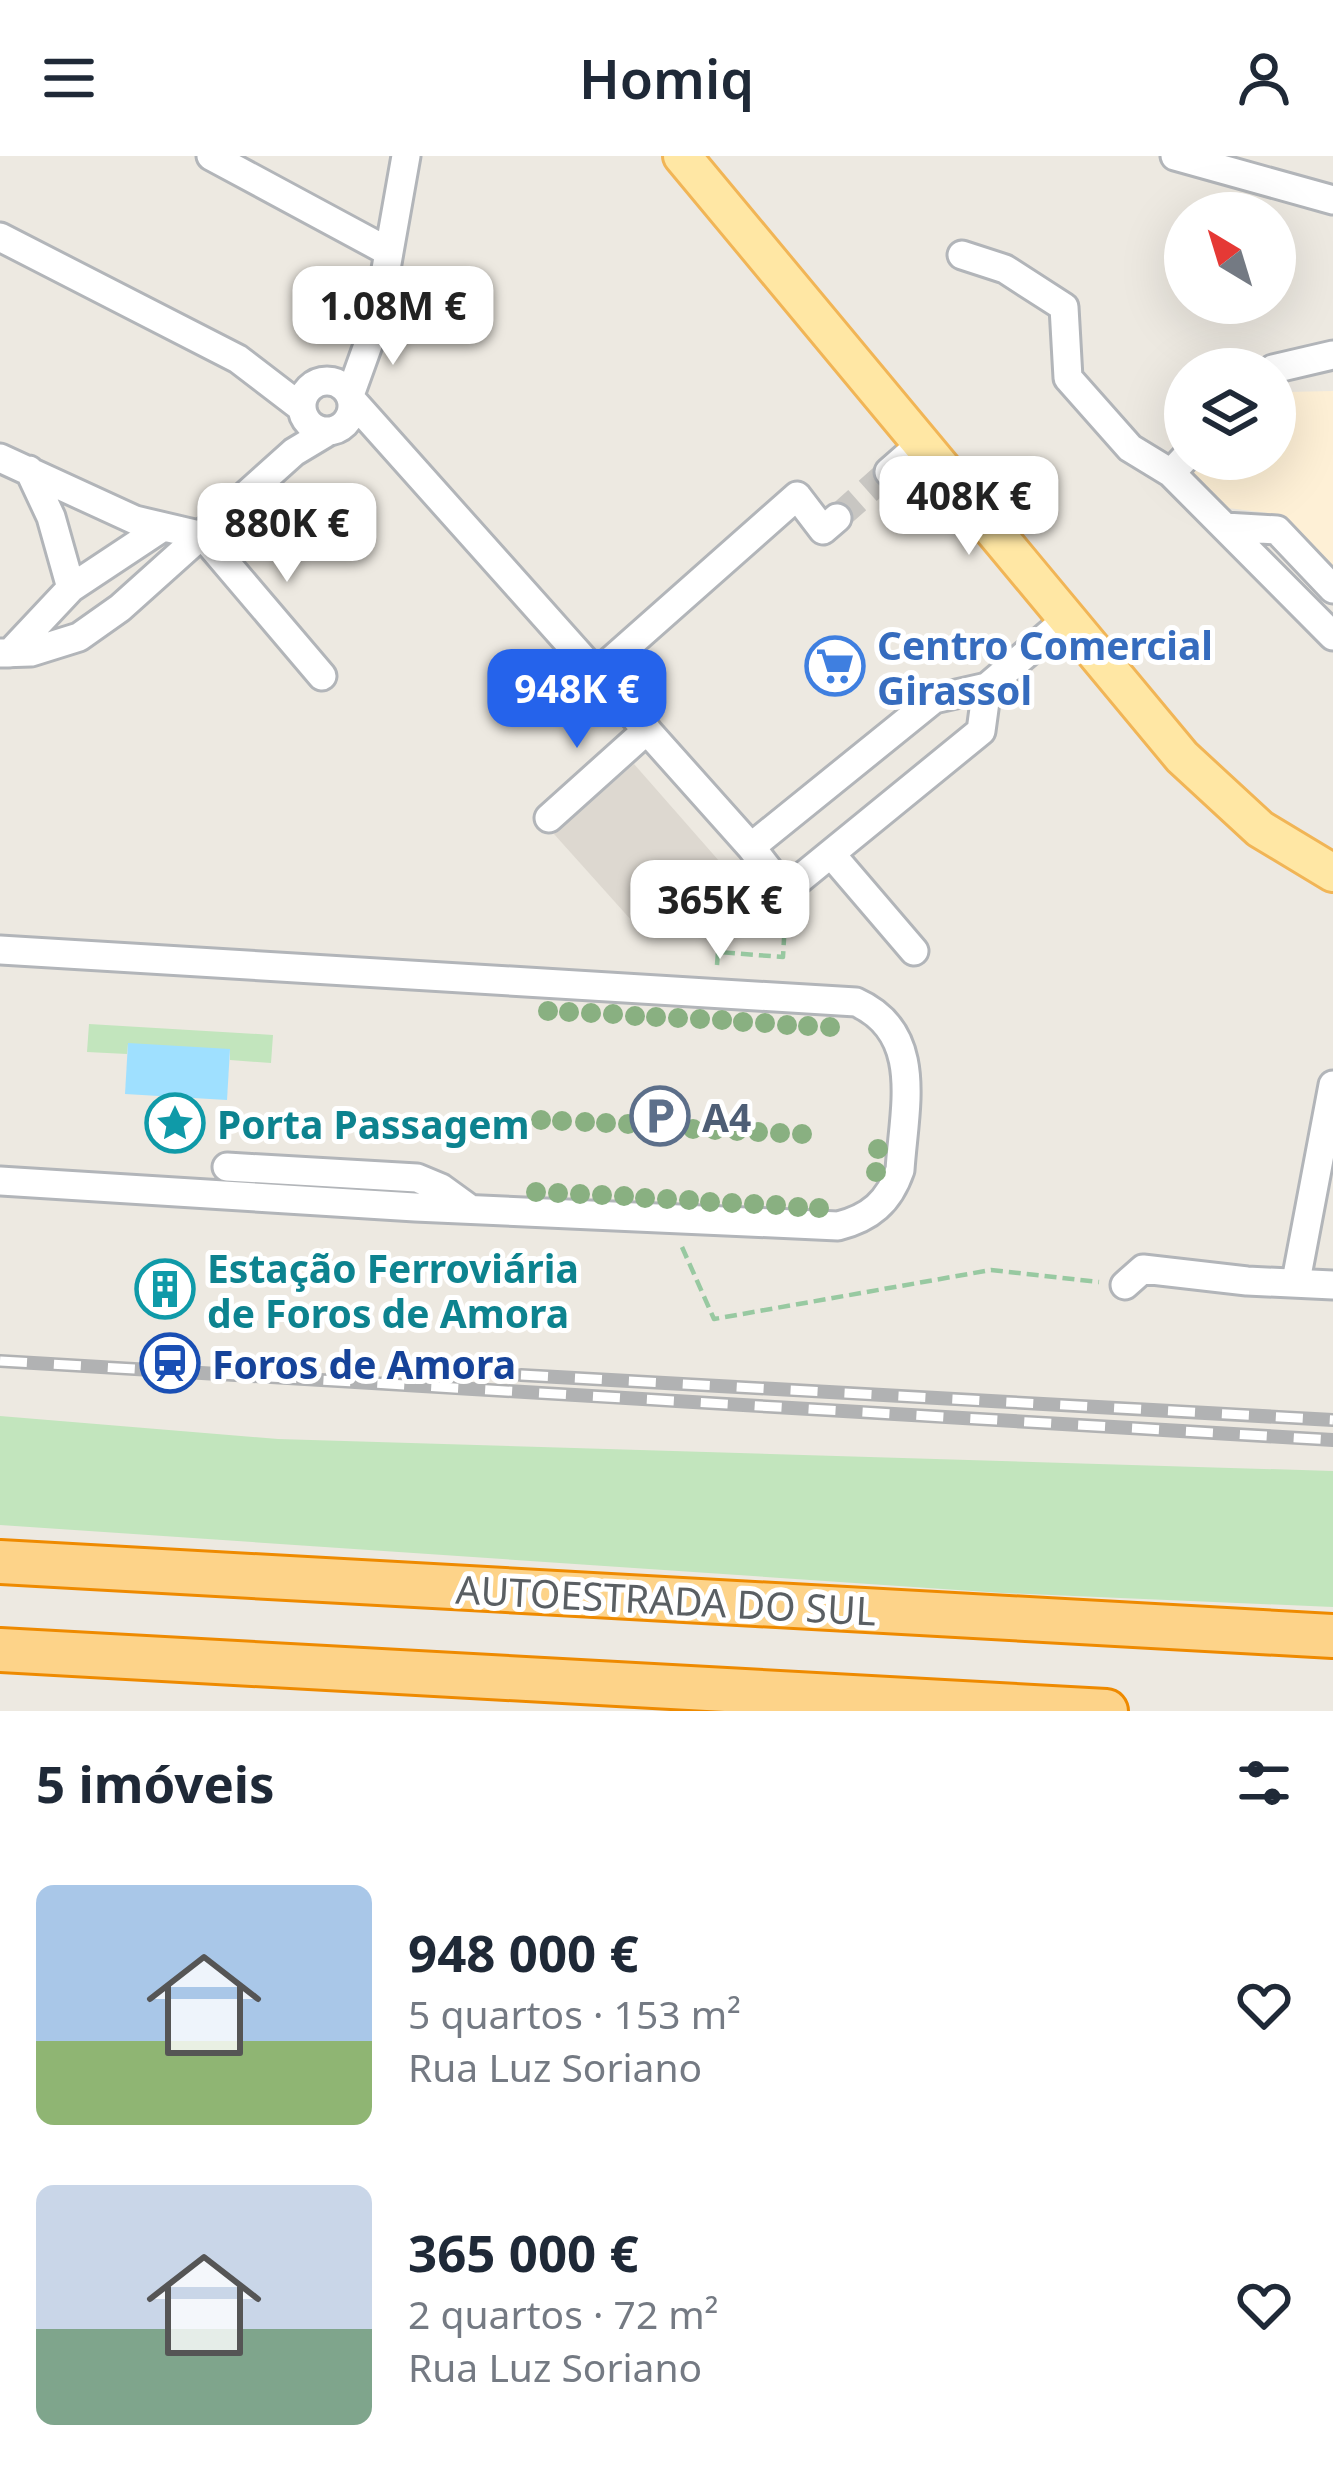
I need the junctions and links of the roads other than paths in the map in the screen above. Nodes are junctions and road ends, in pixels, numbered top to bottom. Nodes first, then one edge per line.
1 (211, 156) edge
2 (406, 156) edge
3 (682, 156) edge
4 (1180, 157) edge
5 (1333, 200) edge
6 (0, 237) edge
7 (389, 252) junction
8 (962, 255) dead end
9 (1333, 355) edge
10 (238, 359) junction
11 (1296, 364) edge
12 (338, 389) junction
13 (302, 411) junction
14 (329, 431) junction
15 (921, 444) junction
16 (294, 452) junction
17 (0, 458) edge
18 (1164, 460) edge
19 (29, 470) junction
20 (889, 472) tunnel mouth
21 (1189, 480) edge
22 (837, 518) dead end
23 (163, 527) junction
24 (1225, 527) junction
25 (203, 536) junction
26 (71, 588) junction
27 (1333, 589) edge
28 (1067, 619) junction
29 (1333, 636) edge
30 (5, 653) edge
31 (597, 673) junction
32 (322, 676) dead end
33 (988, 687) junction
34 (647, 730) junction
35 (549, 818) dead end
36 (751, 847) junction
37 (831, 854) junction
38 (1333, 873) edge
39 (0, 950) edge
40 (914, 951) dead end
41 (1333, 1085) edge
42 (227, 1167) dead end
43 (0, 1181) edge
44 (470, 1209) junction
45 (1296, 1281) junction
46 (1125, 1285) road end
47 (1333, 1285) edge
48 (0, 1562) edge
49 (1333, 1636) edge
50 (0, 1650) edge
51 (1106, 1711) edge

1 - 7 street
2 - 7 street
3 - 15 main road
4 - 5 street
6 - 10 street
7 - 12 street
8 - 18 street
9 - 11 street
10 - 12 street
10 - 13 street
12 - 13 street
12 - 14 street
12 - 31 street
13 - 14 street
13 - 16 street
14 - 16 street
15 - 20 street
15 - 28 main road
16 - 25 street
17 - 19 street
19 - 23 street
19 - 26 street
21 - 24 street
22 - 31 street
23 - 25 street
23 - 26 street
24 - 27 street
24 - 29 street
25 - 30 street
25 - 32 street
26 - 30 street
28 - 33 street
28 - 38 main road
31 - 34 street
33 - 36 street
33 - 37 street
34 - 35 street
34 - 36 street
36 - 37 street
37 - 40 street
39 - 44 street
41 - 45 street
42 - 44 street
43 - 44 street
45 - 46 street
45 - 47 street
48 - 49 highway, AUTOESTRADA DO SUL
50 - 51 highway

